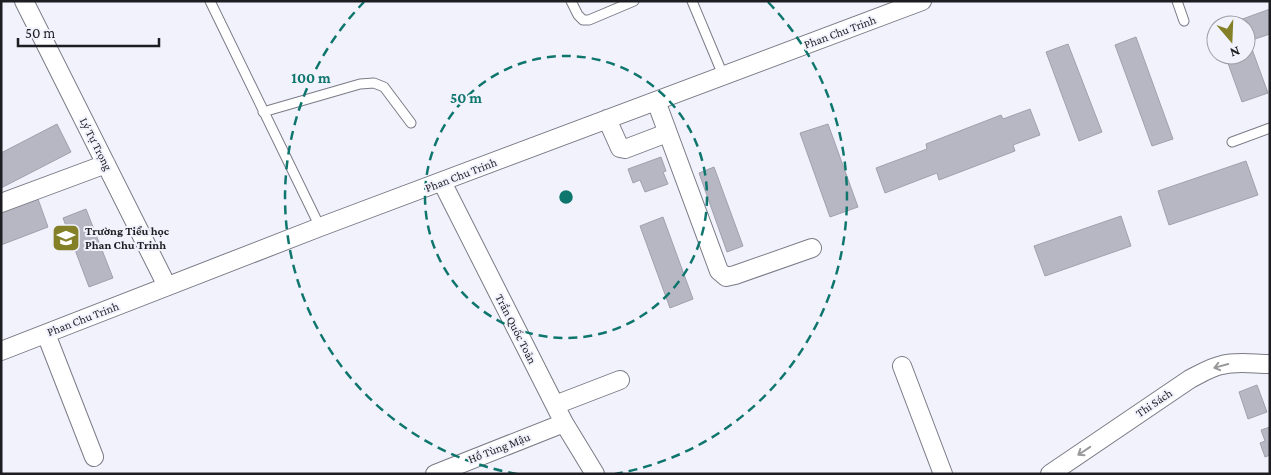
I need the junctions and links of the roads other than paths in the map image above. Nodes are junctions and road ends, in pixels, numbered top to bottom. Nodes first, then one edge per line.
1 (24, 1) edge
2 (210, 1) edge
3 (571, 1) edge
4 (634, 1) edge
5 (692, 1) edge
6 (922, 1) edge
7 (1178, 2) edge
8 (1184, 21) dead end
9 (723, 75) junction
10 (656, 100) junction
11 (263, 112) junction
12 (608, 119) junction
13 (411, 123) dead end
14 (1270, 128) edge
15 (667, 133) junction
16 (1232, 142) dead end
17 (106, 164) junction
18 (442, 182) junction
19 (1, 203) edge
20 (320, 227) junction
21 (812, 248) dead end
22 (168, 286) junction
23 (46, 334) junction
24 (1, 351) edge
25 (1270, 364) edge
26 (902, 366) dead end
27 (620, 380) dead end
28 (555, 405) junction
29 (564, 423) junction
30 (94, 457) dead end
31 (434, 474) edge
32 (595, 474) edge
33 (943, 474) edge
34 (1050, 474) edge

1 - 17 street, Lý Tự Trọng
2 - 11 lane
3 - 4 lane
5 - 9 lane
6 - 9 street, Phan Chu Trinh
7 - 8 lane
9 - 10 street, Phan Chu Trinh
10 - 12 street, Phan Chu Trinh
10 - 15 street
11 - 13 lane
11 - 20 lane
12 - 15 street
12 - 18 street, Phan Chu Trinh
14 - 16 lane
15 - 21 street
17 - 19 street
17 - 22 street, Lý Tự Trọng
18 - 20 street, Phan Chu Trinh
18 - 28 street, Trần Quốc Toản
20 - 22 street, Phan Chu Trinh
22 - 23 street, Phan Chu Trinh
23 - 24 street, Phan Chu Trinh
23 - 30 street
25 -> 34 street, Thi Sách
26 - 33 street
27 - 28 street
28 - 29 street, Trần Quốc Toản
29 - 31 street, Hồ Tùng Mậu
29 - 32 street, Trần Quốc Toản

